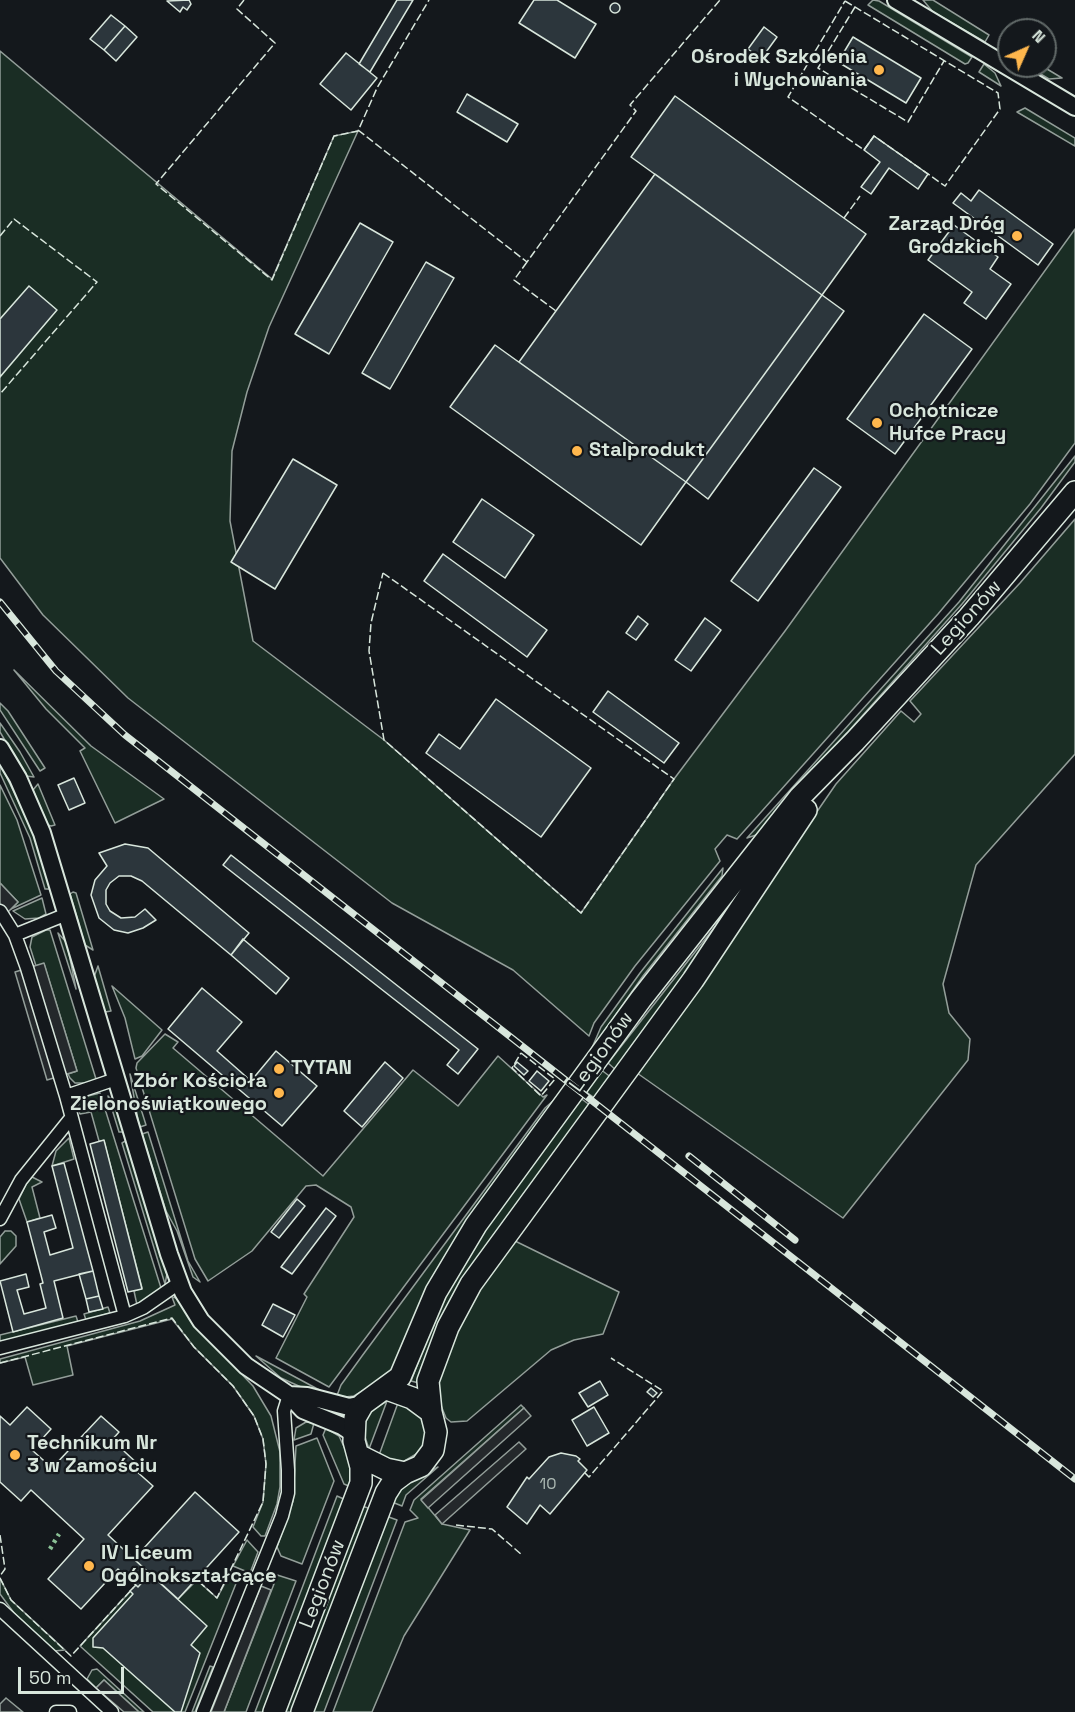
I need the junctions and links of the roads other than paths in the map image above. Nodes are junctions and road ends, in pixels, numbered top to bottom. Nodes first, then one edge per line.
1 (896, 0) edge
2 (1075, 106) edge
3 (1075, 492) edge
4 (855, 741) junction
5 (0, 748) edge
6 (0, 911) edge
7 (68, 914) junction
8 (15, 935) junction
9 (116, 1079) junction
10 (66, 1096) junction
11 (71, 1118) junction
12 (0, 1219) edge
13 (179, 1283) junction
14 (125, 1316) junction
15 (0, 1348) edge
16 (387, 1389) junction
17 (289, 1395) junction
18 (363, 1404) junction
19 (430, 1412) junction
20 (354, 1434) junction
21 (358, 1455) junction
22 (405, 1473) junction
23 (0, 1609) edge
24 (56, 1712) edge
25 (70, 1712) edge
26 (112, 1712) edge
27 (203, 1712) edge
28 (274, 1712) edge
29 (303, 1712) edge

1 - 2 street
3 - 4 highway, Legionów
4 - 16 highway, Legionów
4 - 19 highway, Legionów
5 - 7 street
6 - 8 street
7 - 8 street
7 - 9 street
8 - 10 street
9 - 10 street
9 - 13 street
10 - 11 street
11 - 12 street
11 - 14 street
13 - 14 street
13 - 17 street
14 - 15 street
16 - 18 highway
16 - 19 highway
17 - 18 street
17 - 20 street
17 - 27 street
18 - 20 highway
19 - 22 highway
20 - 21 highway
21 - 22 highway
21 - 28 highway, Legionów
22 - 29 highway, Legionów
23 - 26 street
24 - 25 street

